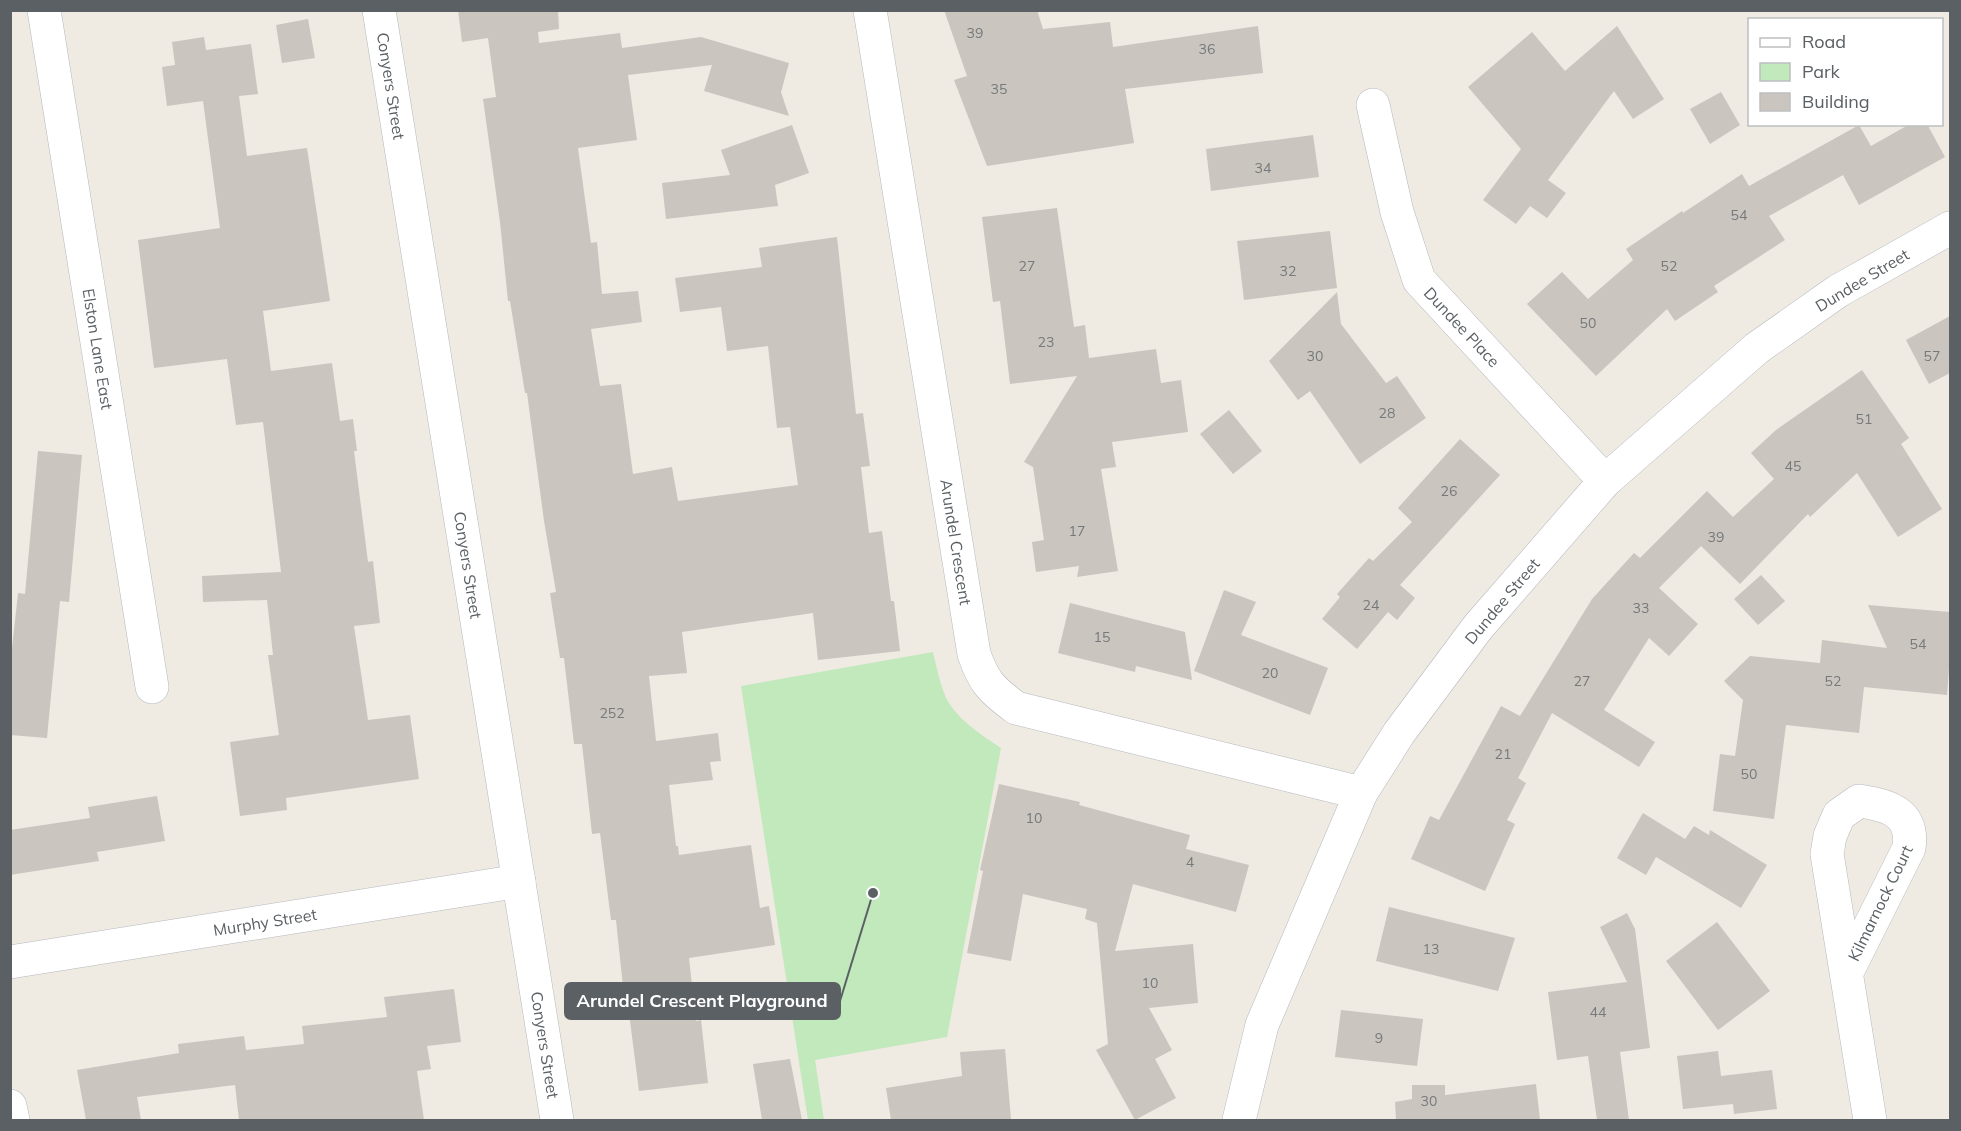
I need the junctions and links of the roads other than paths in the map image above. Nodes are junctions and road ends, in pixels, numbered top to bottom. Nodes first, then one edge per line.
1 (44, 10) edge
2 (379, 10) edge
3 (870, 10) edge
4 (1373, 105) dead end
5 (1950, 228) edge
6 (1605, 481) junction
7 (152, 687) dead end
8 (1361, 793) junction
9 (519, 881) junction
10 (10, 962) edge
11 (1847, 972) dead end
12 (10, 1106) edge
13 (13, 1120) edge
14 (557, 1120) edge
15 (1239, 1120) edge
16 (1870, 1120) edge

1 - 7 street, Elston Lane East
2 - 9 street, Conyers Street
3 - 8 street, Arundel Crescent
4 - 6 street, Dundee Place
5 - 6 street, Dundee Street
6 - 8 street, Dundee Street
8 - 15 street, Dundee Street
9 - 10 street, Murphy Street
9 - 14 street, Conyers Street
11 - 16 street, Kilmarnock Court
12 - 13 street

